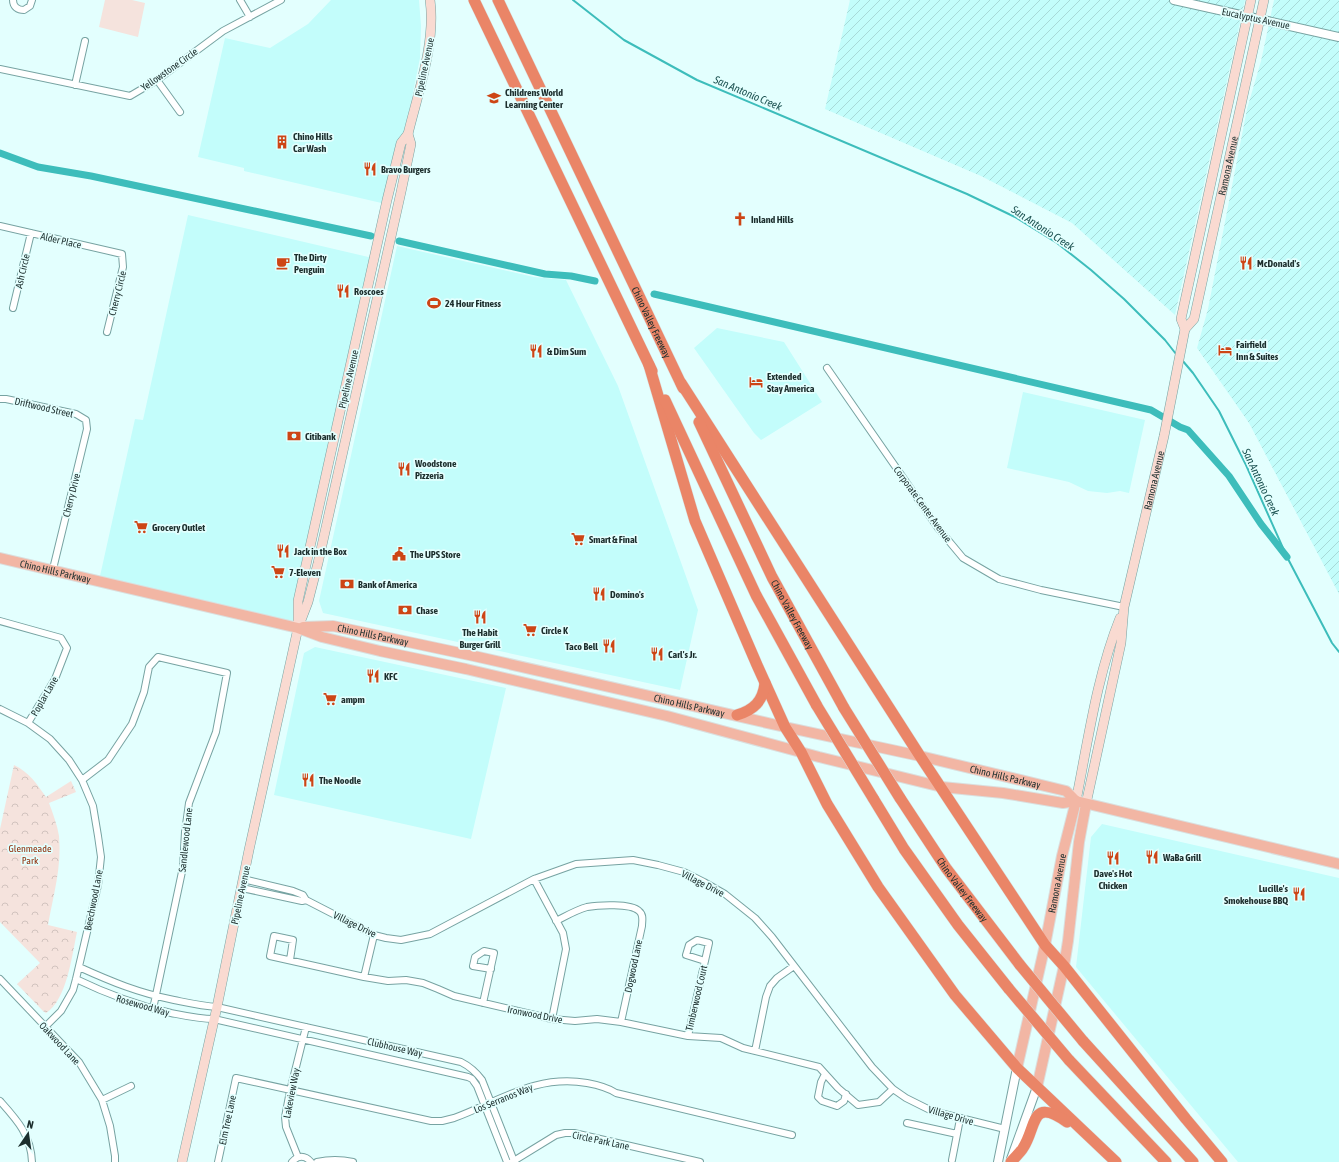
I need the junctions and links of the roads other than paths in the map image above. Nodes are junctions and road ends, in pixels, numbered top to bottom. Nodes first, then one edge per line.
1 (13, 0) edge
2 (32, 0) edge
3 (240, 0) edge
4 (281, 0) edge
5 (430, 0) edge
6 (498, 0) edge
7 (1174, 0) edge
8 (1251, 0) edge
9 (1264, 0) edge
10 (476, 3) edge
11 (1248, 16) junction
12 (250, 17) junction
13 (1260, 19) junction
14 (1339, 36) edge
15 (85, 41) dead end
16 (0, 69) edge
17 (157, 80) junction
18 (75, 85) junction
19 (180, 112) dead end
20 (408, 134) junction
21 (1203, 218) junction
22 (1215, 222) junction
23 (0, 226) edge
24 (31, 233) junction
25 (122, 254) joint
26 (13, 308) dead end
27 (1185, 329) junction
28 (107, 332) dead end
29 (649, 365) junction
30 (827, 368) dead end
31 (681, 383) junction
32 (0, 399) edge
33 (86, 420) joint
34 (0, 558) edge
35 (53, 569) junction
36 (1124, 607) junction
37 (0, 621) edge
38 (298, 628) junction
39 (765, 683) junction
40 (0, 708) edge
41 (737, 716) junction
42 (28, 723) junction
43 (785, 727) junction
44 (801, 752) junction
45 (920, 756) junction
46 (82, 780) junction
47 (942, 787) junction
48 (1076, 801) junction
49 (1086, 804) junction
50 (1339, 864) edge
51 (534, 879) junction
52 (242, 884) junction
53 (270, 886) junction
54 (268, 894) junction
55 (306, 900) junction
56 (556, 921) junction
57 (374, 935) junction
58 (1045, 945) junction
59 (290, 960) junction
60 (705, 961) dead end
61 (794, 966) junction
62 (1064, 966) junction
63 (79, 967) junction
64 (491, 970) dead end
65 (364, 977) junction
66 (0, 979) edge
67 (76, 979) junction
68 (156, 996) junction
69 (483, 1003) junction
70 (217, 1007) junction
71 (153, 1009) junction
72 (214, 1019) junction
73 (552, 1019) junction
74 (621, 1022) junction
75 (45, 1027) junction
76 (306, 1027) junction
77 (688, 1036) junction
78 (303, 1039) junction
79 (755, 1051) junction
80 (1017, 1068) junction
81 (825, 1074) junction
82 (236, 1078) joint
83 (131, 1086) dead end
84 (1037, 1087) junction
85 (893, 1089) junction
86 (290, 1090) junction
87 (846, 1094) junction
88 (102, 1100) junction
89 (0, 1102) edge
90 (492, 1103) junction
91 (485, 1106) junction
92 (960, 1119) junction
93 (907, 1123) dead end
94 (1005, 1129) junction
95 (957, 1134) junction
96 (792, 1135) dead end
97 (1092, 1139) junction
98 (298, 1157) junction
99 (671, 1159) edge
100 (952, 1160) dead end
101 (32, 1162) edge
102 (114, 1162) edge
103 (182, 1162) edge
104 (218, 1162) edge
105 (292, 1162) edge
106 (311, 1162) edge
107 (316, 1162) edge
108 (353, 1162) edge
109 (507, 1162) edge
110 (513, 1162) edge
111 (700, 1162) edge
112 (998, 1162) edge
113 (1011, 1162) edge
114 (1116, 1162) edge
115 (1166, 1162) edge
116 (1193, 1162) edge
117 (1222, 1162) edge

1 - 2 street
3 - 12 street
4 - 12 street, Yellowstone Circle
5 - 20 main road, Pipeline Avenue
6 - 31 highway, Chino Valley Freeway
7 - 11 street, Eucalyptus Avenue
8 - 11 main road, Ramona Avenue
9 - 13 main road, Ramona Avenue
10 - 29 highway
11 - 13 street, Eucalyptus Avenue
11 - 21 main road, Ramona Avenue
12 - 17 street, Yellowstone Circle
13 - 14 street, Eucalyptus Avenue
13 - 22 main road, Ramona Avenue
15 - 18 street
16 - 18 street, Yellowstone Circle
17 - 18 street, Yellowstone Circle
17 - 19 street
20 - 38 main road, Pipeline Avenue
20 - 38 main road, Pipeline Avenue
21 - 22 main road
21 - 27 main road, Ramona Avenue
22 - 27 main road, Ramona Avenue
23 - 24 street, Alder Place
24 - 25 street, Alder Place
24 - 26 street, Ash Circle
25 - 28 street, Cherry Circle
27 - 36 main road, Ramona Avenue
29 - 39 highway
29 - 115 highway, bridge
30 - 36 street, Corporate Center Avenue
31 - 45 highway
31 - 116 highway, Chino Valley Freeway, bridge
32 - 33 street, Driftwood Street
33 - 35 street, Cherry Drive
34 - 35 main road, Chino Hills Parkway
35 - 38 main road, Chino Hills Parkway
36 - 48 main road, Ramona Avenue
36 - 49 main road, Ramona Avenue
37 - 42 street, Poplar Lane
38 - 41 main road, Chino Hills Parkway
38 - 44 main road, Chino Hills Parkway
38 - 52 main road, Pipeline Avenue
39 - 41 highway
39 - 43 highway
40 - 42 street, Beechwood Lane
41 - 43 main road, Chino Hills Parkway
42 - 46 street, Beechwood Lane
43 - 44 highway
43 - 45 main road, Chino Hills Parkway
44 - 47 main road, Chino Hills Parkway
44 - 80 highway
45 - 47 highway
45 - 48 main road, Chino Hills Parkway
46 - 63 street, Beechwood Lane
46 - 68 street, Sandlewood Lane
47 - 48 main road, Chino Hills Parkway
47 - 58 highway
48 - 49 main road, Chino Hills Parkway
48 - 58 main road, Ramona Avenue
49 - 50 main road, Chino Hills Parkway
49 - 62 main road, Ramona Avenue
51 - 56 street
51 - 57 street, Village Drive
51 - 61 street, Village Drive
52 - 53 street, Village Drive
52 - 54 street, Village Drive
52 - 70 main road, Pipeline Avenue
53 - 54 street
53 - 55 street, Village Drive
54 - 55 street, Village Drive
55 - 57 street, Village Drive
56 - 73 street
56 - 74 street, Dogwood Lane
57 - 65 street
58 - 62 highway
58 - 80 main road, Ramona Avenue
59 - 59 street, Ironwood Drive
59 - 65 street, Ironwood Drive
60 - 77 street, Timberwood Court
61 - 79 street
61 - 85 street, Village Drive
62 - 84 main road, Ramona Avenue
62 - 117 highway
63 - 67 street, Beechwood Lane
63 - 68 street, Rosewood Way
64 - 69 street
65 - 69 street, Ironwood Drive
66 - 75 street, Oakwood Lane
67 - 71 street, Rosewood Way
67 - 75 street, Beechwood Lane
68 - 70 street, Rosewood Way
68 - 71 street, Sandlewood Lane
69 - 73 street, Ironwood Drive
70 - 72 main road, Pipeline Avenue
70 - 76 street, Clubhouse Way
71 - 72 street, Rosewood Way
72 - 78 street, Clubhouse Way
72 - 103 main road, Pipeline Avenue
73 - 74 street, Ironwood Drive
74 - 77 street, Ironwood Drive
75 - 88 street, Oakwood Lane
76 - 78 street, Lakeview Way
76 - 90 street, Clubhouse Way
77 - 79 street, Ironwood Drive
78 - 86 street, Lakeview Way
78 - 91 street, Clubhouse Way
79 - 81 street, Ironwood Drive
80 - 84 highway
80 - 94 street, Ramona Avenue
81 - 87 street, Ironwood Drive
81 - 87 street
82 - 86 street, Los Serranos Way
82 - 104 street, Elm Tree Lane
83 - 88 street
84 - 97 highway
84 - 113 street, Ramona Avenue
85 - 87 street, Ironwood Drive
85 - 92 street, Village Drive
86 - 91 street, Los Serranos Way
86 - 98 street, Lakeview Way
88 - 102 street, Oakwood Lane
89 - 101 street
90 - 91 street, Los Serranos Way
90 - 96 street, Los Serranos Way
90 - 110 street, Clubhouse Way
91 - 109 street, Clubhouse Way
92 - 94 street, Village Drive
92 - 95 street
93 - 95 street
94 - 112 street, Ramona Avenue
95 - 100 street
97 - 113 highway
97 - 114 highway
98 - 105 street
98 - 106 street
99 - 110 street, Circle Park Lane
99 - 111 street, Circle Park Lane
107 - 108 street

